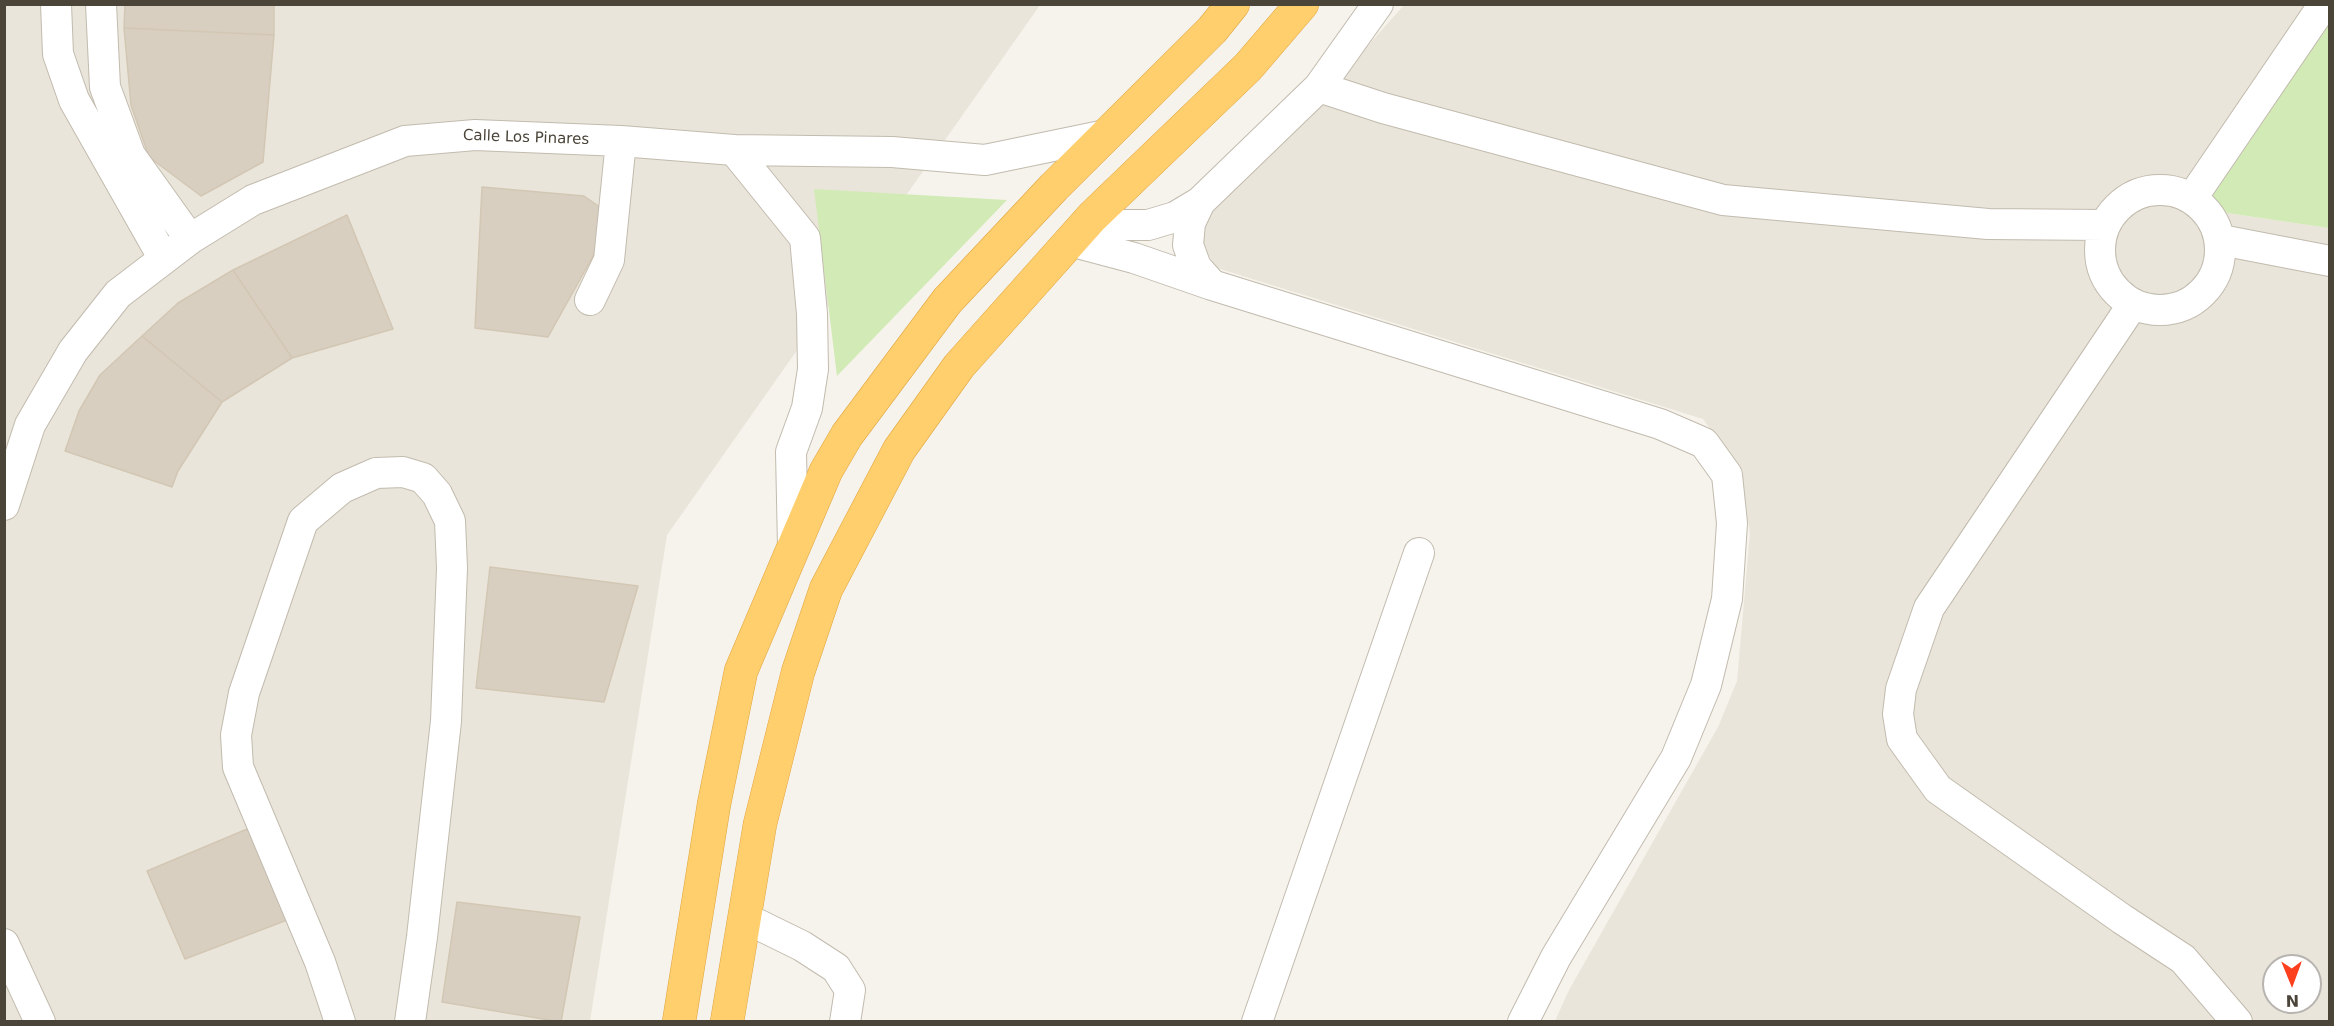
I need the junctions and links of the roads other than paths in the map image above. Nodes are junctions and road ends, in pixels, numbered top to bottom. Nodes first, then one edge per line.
1 (56, 4) edge
2 (101, 4) edge
3 (1233, 4) edge
4 (1302, 4) edge
5 (1378, 4) edge
6 (2324, 4) edge
7 (1319, 87) junction
8 (1106, 135) junction
9 (621, 141) junction
10 (734, 150) junction
11 (2192, 198) junction
12 (1200, 202) junction
13 (1092, 217) junction
14 (2105, 225) junction
15 (190, 239) junction
16 (2222, 240) junction
17 (1070, 241) junction
18 (164, 259) junction
19 (2330, 261) edge
20 (1212, 285) junction
21 (590, 300) dead end
22 (2133, 304) junction
23 (4, 505) edge
24 (793, 547) junction
25 (1419, 553) dead end
26 (745, 918) junction
27 (4, 944) edge
28 (40, 1022) edge
29 (340, 1022) edge
30 (410, 1022) edge
31 (679, 1022) edge
32 (728, 1022) edge
33 (845, 1022) edge
34 (1257, 1022) edge
35 (1523, 1022) edge
36 (2237, 1022) edge

1 - 18 street
2 - 15 street
3 - 8 highway
4 - 13 highway
5 - 7 street
6 - 11 street
7 - 12 street
7 - 14 street
8 - 10 street, Calle Los Pinares
8 - 24 highway
9 - 10 street, Calle Los Pinares
9 - 15 street, Calle Los Pinares
9 - 21 street
10 - 24 street
11 - 14 street
11 - 16 street
12 - 13 street
12 - 20 street
13 - 17 highway
14 - 22 street
15 - 18 street, Calle Los Pinares
16 - 19 street
16 - 22 street
17 - 20 street
17 - 26 highway
18 - 23 street, Calle Los Pinares
20 - 35 street
22 - 36 street
24 - 31 highway
25 - 34 street
26 - 32 highway
26 - 33 street
27 - 28 street
29 - 30 street

